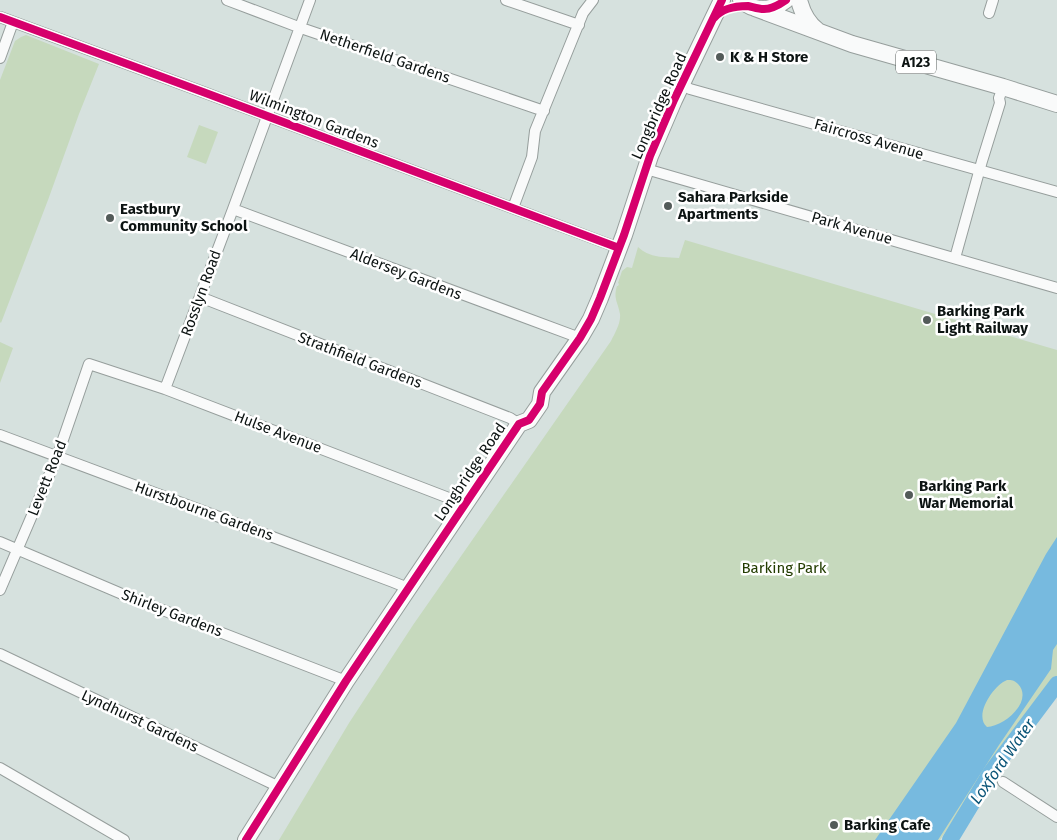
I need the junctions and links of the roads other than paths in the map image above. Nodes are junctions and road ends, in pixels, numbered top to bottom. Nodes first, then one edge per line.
1 (227, 0) edge
2 (310, 0) edge
3 (506, 0) edge
4 (593, 0) edge
5 (722, 0) edge
6 (786, 0) edge
7 (798, 0) edge
8 (993, 0) edge
9 (749, 5) edge
10 (989, 13) dead end
11 (0, 17) edge
12 (713, 20) junction
13 (13, 22) junction
14 (579, 25) junction
15 (301, 28) junction
16 (829, 36) junction
17 (0, 58) edge
18 (682, 85) junction
19 (1003, 86) junction
20 (1057, 104) edge
21 (544, 111) junction
22 (267, 116) junction
23 (646, 169) junction
24 (980, 170) junction
25 (1057, 192) edge
26 (513, 208) junction
27 (234, 209) junction
28 (619, 248) junction
29 (955, 258) junction
30 (1057, 288) edge
31 (200, 297) junction
32 (580, 338) junction
33 (89, 364) joint
34 (164, 389) junction
35 (520, 424) junction
36 (0, 435) edge
37 (57, 456) junction
38 (464, 506) junction
39 (0, 542) edge
40 (17, 550) junction
41 (408, 588) junction
42 (0, 590) edge
43 (0, 654) edge
44 (346, 681) junction
45 (0, 768) edge
46 (1003, 782) dead end
47 (279, 788) junction
48 (1057, 817) edge
49 (124, 840) edge
50 (246, 840) edge

1 - 15 street, Netherfield Gardens
2 - 15 street, Rosslyn Road
3 - 14 street
4 - 14 street
5 - 12 main road, Longbridge Road
6 - 9 main road
7 - 16 main road, A123
8 - 10 street
9 - 12 main road
9 - 16 main road, A123
11 - 13 street, Wilmington Gardens
12 - 18 main road, Longbridge Road
13 - 17 street
13 - 22 street, Wilmington Gardens
14 - 21 street
15 - 21 street, Netherfield Gardens
15 - 22 street, Rosslyn Road
16 - 19 main road, A123
18 - 23 main road, Longbridge Road
18 - 24 street, Faircross Avenue
19 - 20 main road, A123
19 - 24 street
21 - 26 street
22 - 26 street, Wilmington Gardens
22 - 27 street, Rosslyn Road
23 - 28 main road, Longbridge Road
23 - 29 street, Park Avenue
24 - 25 street, Faircross Avenue
24 - 29 street
26 - 28 street, Wilmington Gardens
27 - 31 street, Rosslyn Road
27 - 32 street, Aldersey Gardens
28 - 32 main road, Longbridge Road
29 - 30 street, Park Avenue
31 - 34 street, Rosslyn Road
31 - 35 street, Strathfield Gardens
32 - 35 main road, Longbridge Road
33 - 34 street, Hulse Avenue
33 - 37 street, Levett Road
34 - 38 street, Hulse Avenue
35 - 38 main road, Longbridge Road
36 - 37 street, Hurstbourne Gardens
37 - 40 street, Levett Road
37 - 41 street, Hurstbourne Gardens
38 - 41 main road, Longbridge Road
39 - 40 street, Shirley Gardens
40 - 42 street, Levett Road
40 - 44 street, Shirley Gardens
41 - 44 main road, Longbridge Road
43 - 47 street, Lyndhurst Gardens
44 - 47 main road, Longbridge Road
45 - 49 street
46 - 48 street
47 - 50 main road, Longbridge Road

